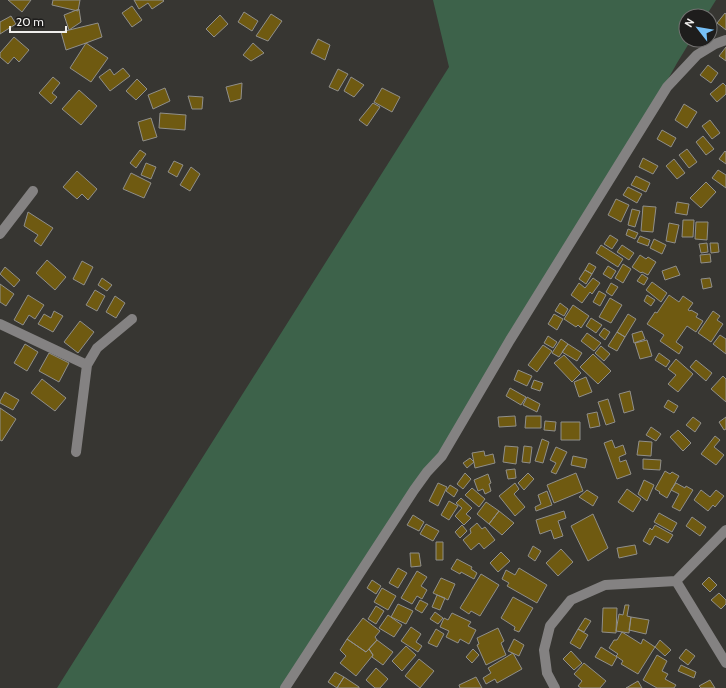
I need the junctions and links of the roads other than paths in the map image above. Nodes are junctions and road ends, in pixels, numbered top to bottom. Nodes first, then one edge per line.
1 (726, 40) edge
2 (33, 190) dead end
3 (0, 234) edge
4 (132, 319) dead end
5 (0, 324) edge
6 (87, 365) junction
7 (76, 452) dead end
8 (726, 530) edge
9 (676, 582) junction
10 (726, 663) edge
11 (285, 688) edge
12 (555, 688) edge

1 - 11 street
2 - 3 street
4 - 6 street
5 - 6 street
6 - 7 street
8 - 9 street
9 - 10 street
9 - 12 street

